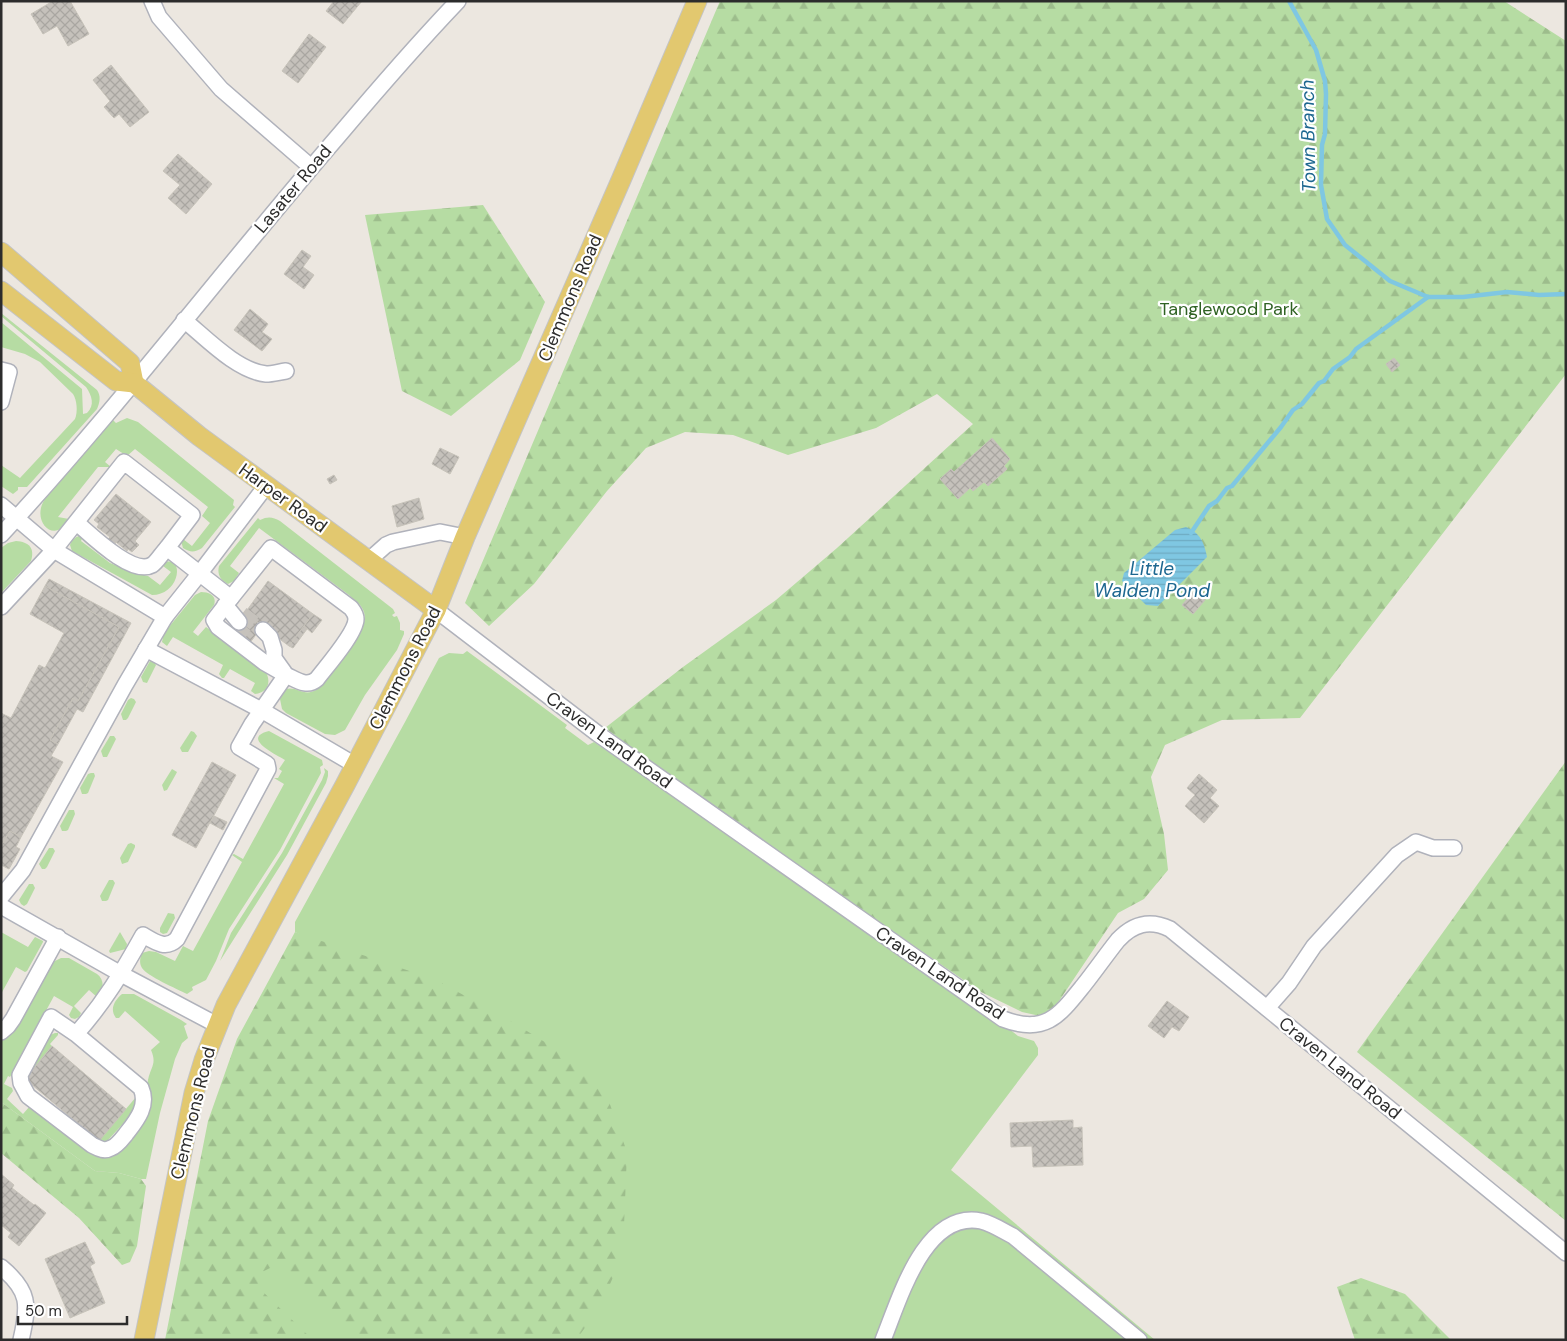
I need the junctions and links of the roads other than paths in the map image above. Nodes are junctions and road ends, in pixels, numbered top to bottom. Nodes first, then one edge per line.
1 (152, 1) edge
2 (458, 1) edge
3 (697, 1) edge
4 (312, 167) junction
5 (1, 252) edge
6 (1, 291) edge
7 (184, 320) junction
8 (1, 370) edge
9 (286, 371) dead end
10 (134, 383) junction
11 (1, 402) edge
12 (266, 486) junction
13 (1, 505) edge
14 (16, 518) junction
15 (77, 523) junction
16 (1, 535) edge
17 (466, 537) junction
18 (167, 548) junction
19 (54, 550) junction
20 (368, 560) junction
21 (200, 573) junction
22 (227, 604) junction
23 (1, 607) edge
24 (436, 610) junction
25 (165, 617) junction
26 (239, 621) tunnel mouth
27 (258, 635) tunnel mouth
28 (146, 649) junction
29 (286, 675) junction
30 (262, 711) junction
31 (356, 765) junction
32 (1454, 848) dead end
33 (1, 897) edge
34 (1, 906) edge
35 (58, 937) junction
36 (121, 974) junction
37 (1267, 1008) junction
38 (217, 1025) junction
39 (1, 1032) edge
40 (76, 1034) junction
41 (1566, 1253) edge
42 (1, 1267) edge
43 (22, 1340) edge
44 (144, 1340) edge
45 (883, 1340) edge
46 (1138, 1340) edge

1 - 4 street
2 - 4 street, Lasater Road
3 - 17 main road, Clemmons Road
4 - 7 street, Lasater Road
5 - 10 main road
6 - 10 main road, Harper Road
7 - 9 street
7 - 10 street, Lasater Road
8 - 11 street
10 - 12 main road, Harper Road
10 - 14 street, Lasater Road
12 - 20 main road, Harper Road
12 - 21 street
13 - 14 street
14 - 16 street, Lasater Road
14 - 19 street
15 - 18 street
15 - 18 street
15 - 19 street
17 - 20 street
17 - 24 main road, Clemmons Road
18 - 21 street
19 - 23 street
19 - 25 street
20 - 24 main road, Harper Road
21 - 22 street
21 - 25 street
22 - 26 street
22 - 29 street
22 - 29 street
24 - 31 main road, Clemmons Road
24 - 37 street, Craven Land Road
25 - 28 street
27 - 29 street
28 - 30 street
28 - 33 street
29 - 30 street
30 - 31 street
30 - 36 street
31 - 38 main road, Clemmons Road
32 - 37 street
34 - 35 street
35 - 36 street
35 - 39 street
36 - 38 street
36 - 40 street
37 - 41 street, Craven Land Road
38 - 44 main road, Clemmons Road
40 - 40 street
42 - 43 street
45 - 46 street

